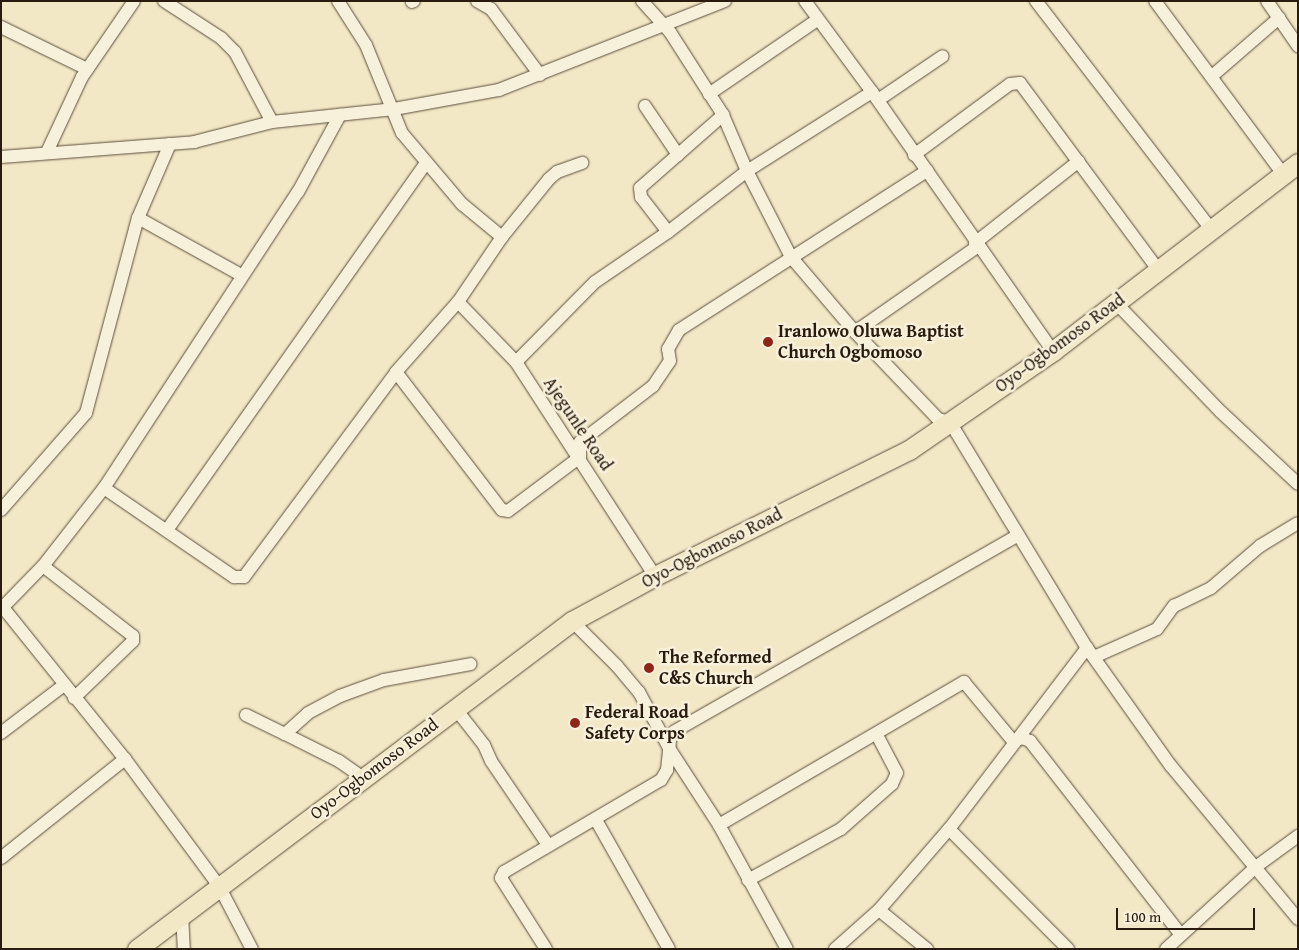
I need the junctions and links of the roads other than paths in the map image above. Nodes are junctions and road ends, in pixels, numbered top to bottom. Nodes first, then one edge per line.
1 (134, 1) edge
2 (164, 1) edge
3 (338, 1) edge
4 (477, 1) edge
5 (642, 1) edge
6 (725, 1) edge
7 (804, 1) edge
8 (1036, 1) edge
9 (1267, 1) edge
10 (1156, 2) edge
11 (495, 5) edge
12 (1279, 18) junction
13 (817, 20) junction
14 (664, 24) junction
15 (1, 27) edge
16 (1298, 46) edge
17 (943, 56) dead end
18 (87, 69) junction
19 (540, 75) junction
20 (1212, 76) junction
21 (710, 94) junction
22 (875, 96) junction
23 (645, 106) dead end
24 (394, 109) junction
25 (723, 114) junction
26 (340, 115) junction
27 (272, 122) junction
28 (170, 144) junction
29 (47, 152) junction
30 (678, 155) junction
31 (914, 155) junction
32 (1, 157) edge
33 (1079, 161) junction
34 (582, 163) dead end
35 (425, 164) junction
36 (1290, 168) edge
37 (747, 170) junction
38 (928, 172) junction
39 (138, 218) junction
40 (1211, 228) junction
41 (668, 232) junction
42 (502, 237) junction
43 (975, 243) junction
44 (791, 257) junction
45 (1159, 271) junction
46 (241, 275) junction
47 (458, 302) junction
48 (1116, 302) junction
49 (855, 332) junction
50 (1053, 350) junction
51 (516, 362) junction
52 (396, 372) junction
53 (950, 422) junction
54 (580, 457) junction
55 (1298, 484) edge
56 (104, 488) junction
57 (1, 510) edge
58 (1298, 522) edge
59 (168, 530) junction
60 (1018, 535) junction
61 (43, 566) junction
62 (656, 576) junction
63 (2, 607) edge
64 (572, 621) junction
65 (1091, 652) junction
66 (471, 664) dead end
67 (63, 686) junction
68 (74, 698) junction
69 (455, 708) junction
70 (246, 715) dead end
71 (1, 733) edge
72 (286, 734) junction
73 (877, 735) junction
74 (1013, 741) junction
75 (669, 748) junction
76 (125, 759) junction
77 (363, 778) junction
78 (596, 820) junction
79 (719, 825) junction
80 (949, 829) junction
81 (1298, 836) edge
82 (548, 845) junction
83 (1, 858) edge
84 (1257, 866) junction
85 (748, 880) junction
86 (219, 886) junction
87 (879, 910) junction
88 (182, 914) junction
89 (1298, 918) edge
90 (1180, 934) junction
91 (841, 947) edge
92 (136, 949) edge
93 (184, 949) edge
94 (252, 949) edge
95 (546, 949) edge
96 (669, 949) edge
97 (787, 949) edge
98 (927, 949) edge
99 (1068, 949) edge
100 (1166, 949) edge

1 - 18 street
2 - 27 street
3 - 24 street
4 - 11 street
5 - 14 street
6 - 14 street
7 - 13 street
8 - 40 street
9 - 12 street
10 - 20 street
11 - 19 street
12 - 16 street
12 - 20 street
13 - 21 street
13 - 22 street
14 - 19 street
14 - 21 street
15 - 18 street
17 - 22 street
18 - 29 street
19 - 24 street
20 - 36 street
21 - 25 street
22 - 31 street
22 - 37 street
23 - 30 street
24 - 26 street
24 - 35 street
25 - 30 street
25 - 37 street
26 - 27 street
26 - 46 street
27 - 28 street
28 - 29 street
28 - 39 street
29 - 32 street
30 - 41 street
31 - 33 street
31 - 38 street
33 - 43 street
33 - 45 street
34 - 42 street
35 - 42 street
35 - 59 street
36 - 40 highway, Oyo-Ogbomoso Road
37 - 41 street
37 - 44 street
38 - 43 street
38 - 44 street
39 - 46 street
39 - 57 street
40 - 45 highway, Oyo-Ogbomoso Road
41 - 51 street
42 - 47 street
43 - 49 street
43 - 50 street
44 - 49 street
44 - 54 street
45 - 48 highway, Oyo-Ogbomoso Road
46 - 56 street
47 - 51 street, Ajegunle Road
47 - 52 street
48 - 50 highway, Oyo-Ogbomoso Road
48 - 55 street
49 - 53 street
50 - 53 highway, Oyo-Ogbomoso Road
51 - 54 street, Ajegunle Road
52 - 54 street
52 - 59 street
53 - 60 street
53 - 62 highway, Oyo-Ogbomoso Road
54 - 62 street, Ajegunle Road
56 - 59 street
56 - 61 street
58 - 65 street
60 - 65 street
60 - 75 street
61 - 63 street
61 - 68 street
62 - 64 highway, Oyo-Ogbomoso Road
63 - 67 street
64 - 69 highway, Oyo-Ogbomoso Road
64 - 75 street
65 - 74 street
65 - 84 street
66 - 72 street
67 - 68 street
67 - 71 street
68 - 76 street
69 - 77 highway, Oyo-Ogbomoso Road
69 - 82 street
70 - 72 street
72 - 77 street
73 - 74 street
73 - 79 street
73 - 85 street
74 - 80 street
74 - 90 street
75 - 78 street
75 - 79 street
76 - 83 street
76 - 86 street
77 - 86 highway, Oyo-Ogbomoso Road
78 - 82 street
78 - 96 street
79 - 85 street
80 - 87 street
80 - 99 street
81 - 84 street
82 - 95 street
84 - 89 street
84 - 90 street
85 - 97 street
86 - 88 highway, Oyo-Ogbomoso Road
86 - 94 street
87 - 91 street
87 - 98 street
88 - 92 highway, Oyo-Ogbomoso Road
88 - 93 street
90 - 100 street

